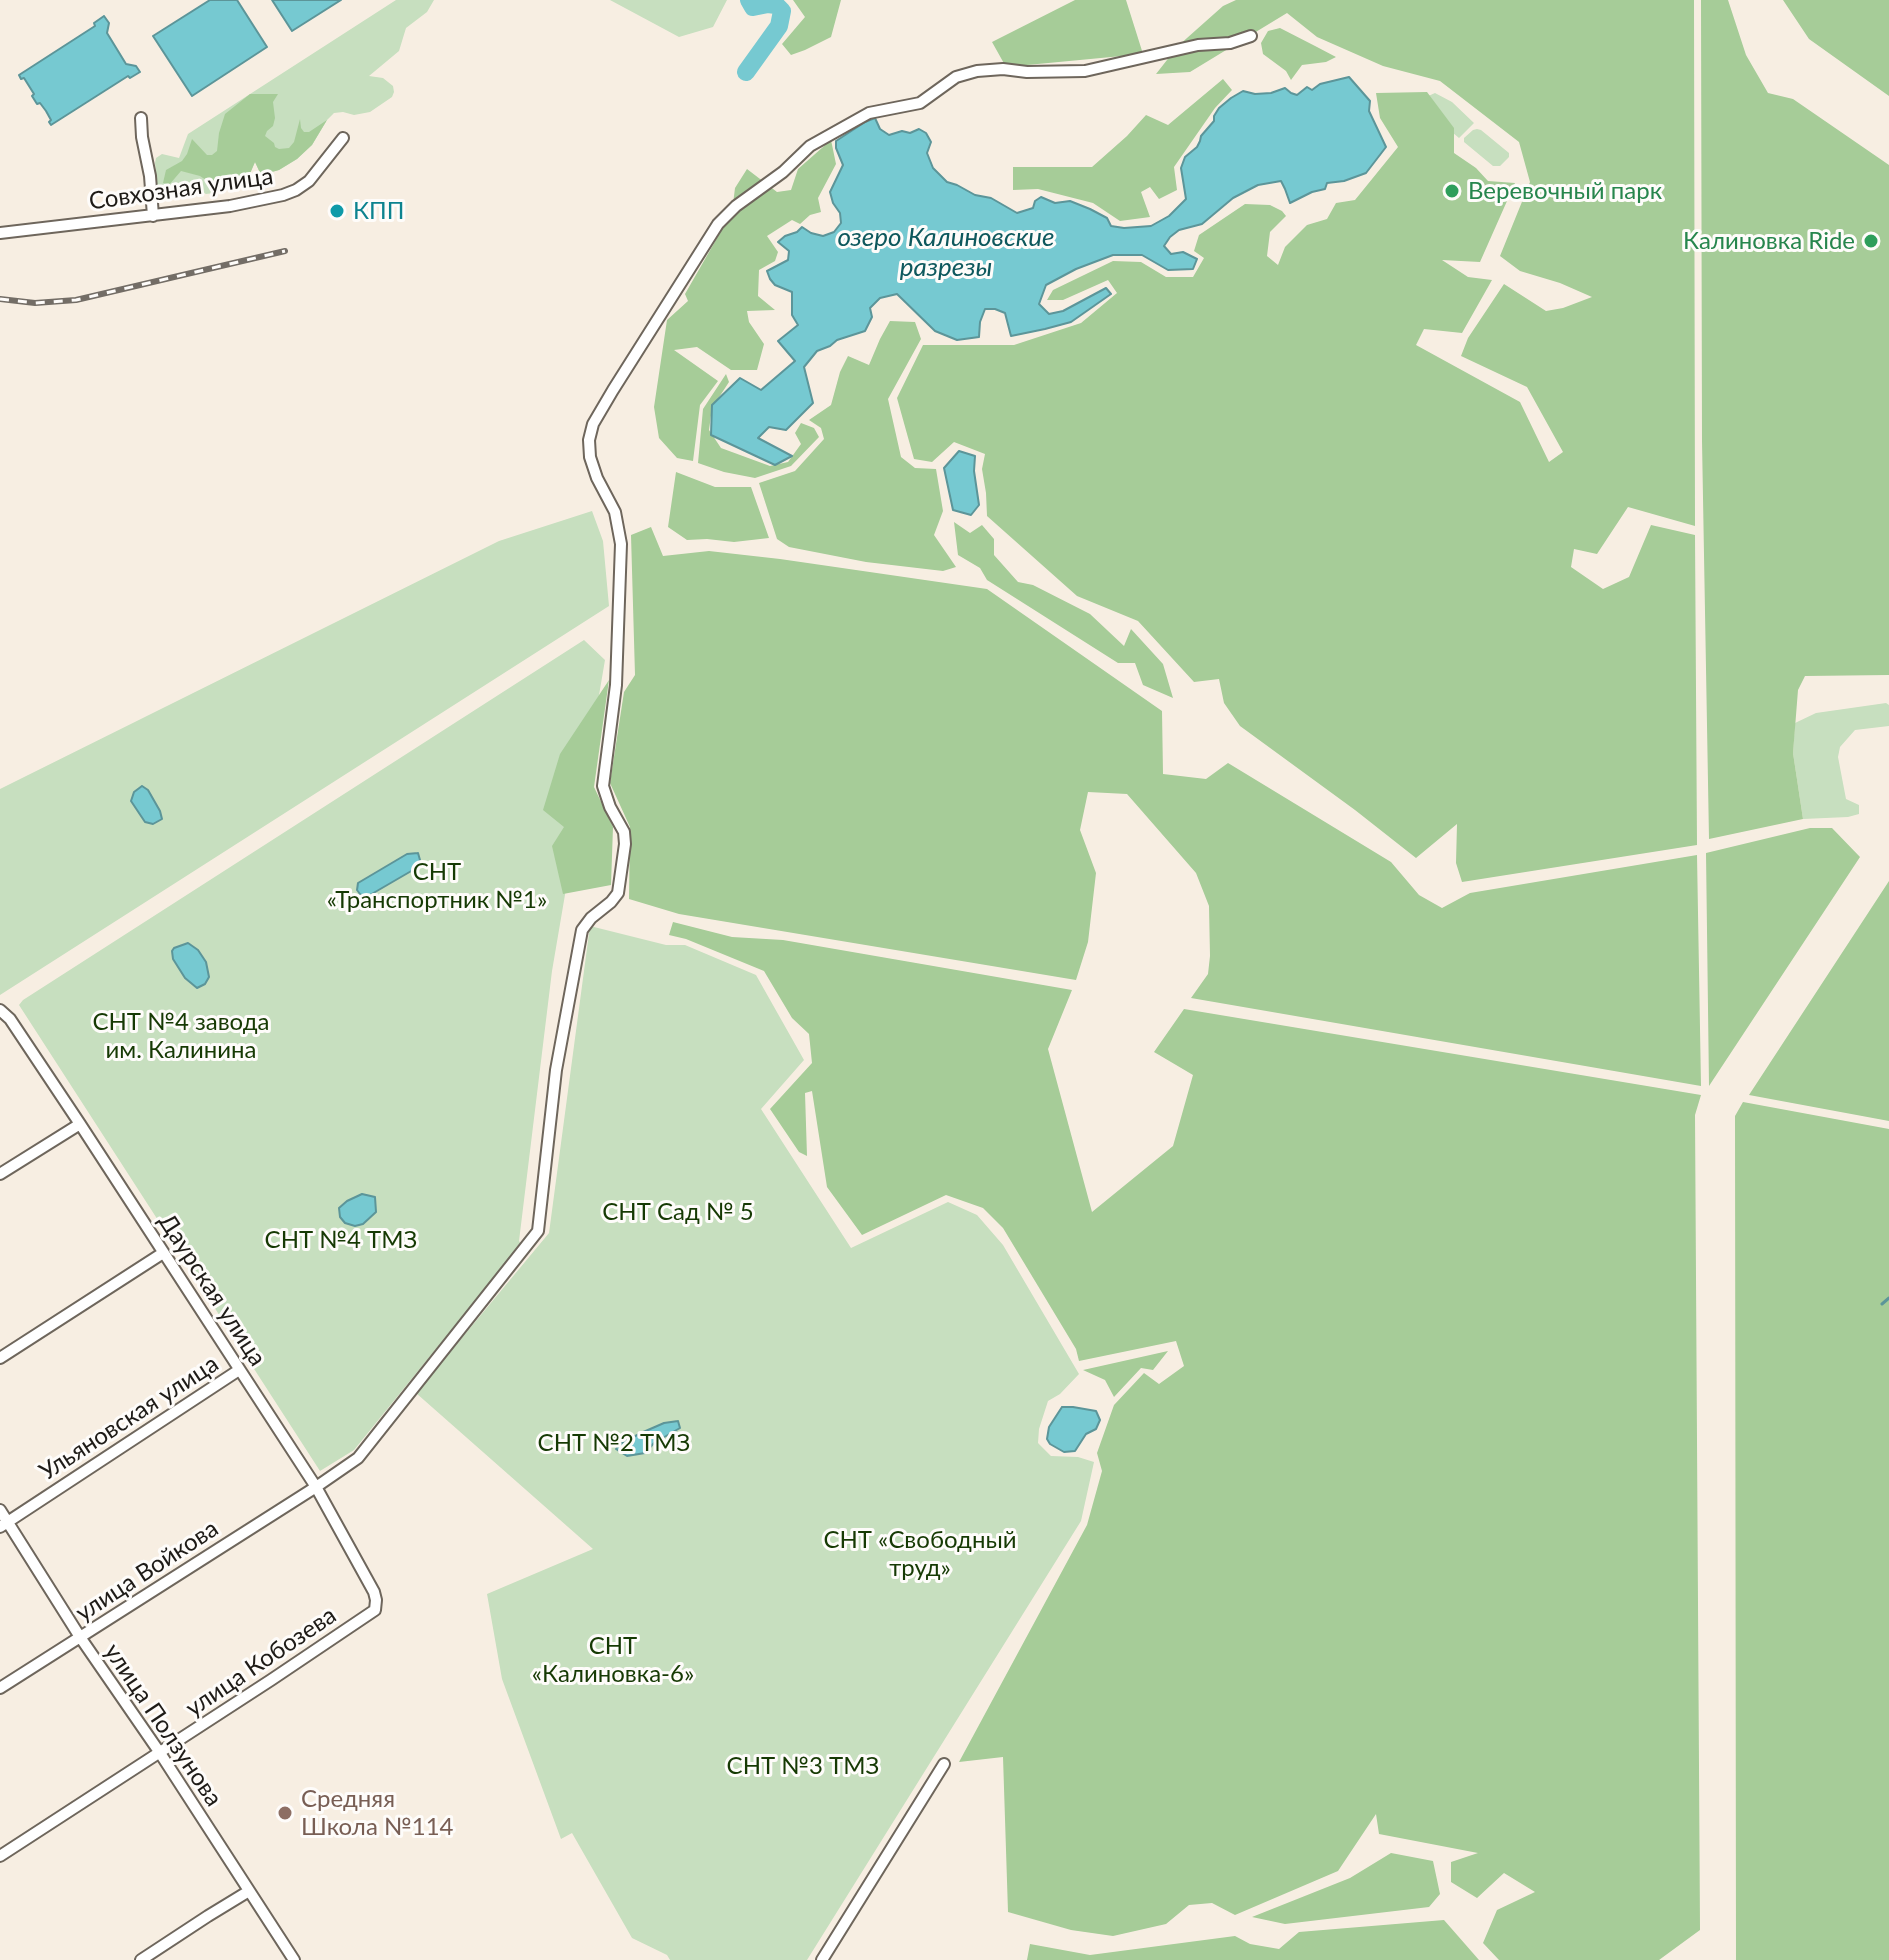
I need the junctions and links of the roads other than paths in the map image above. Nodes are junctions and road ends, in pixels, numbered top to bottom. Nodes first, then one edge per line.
1 (1251, 36) dead end
2 (141, 118) dead end
3 (343, 138) dead end
4 (153, 216) junction
5 (0, 233) edge
6 (0, 1010) edge
7 (80, 1124) junction
8 (0, 1174) edge
9 (163, 1253) junction
10 (0, 1358) edge
11 (239, 1370) junction
12 (316, 1487) junction
13 (0, 1510) edge
14 (4, 1525) edge
15 (376, 1600) joint
16 (80, 1637) junction
17 (0, 1688) edge
18 (160, 1753) junction
19 (944, 1764) dead end
20 (0, 1856) edge
21 (249, 1891) junction
22 (141, 1960) edge
23 (294, 1960) edge
24 (822, 1960) edge

1 - 12 street, улица Войкова
2 - 4 street
3 - 4 street, Совхозная улица
4 - 5 street, Совхозная улица
6 - 7 street, Даурская улица
7 - 8 street
7 - 9 street, Даурская улица
9 - 10 street
9 - 11 street, Даурская улица
11 - 12 street, Даурская улица
11 - 14 street, Ульяновская улица
12 - 15 street, Даурская улица
12 - 16 street, улица Войкова
13 - 14 street, улица Ползунова
14 - 16 street, улица Ползунова
15 - 18 street, улица Кобозева
16 - 17 street, улица Войкова
16 - 18 street, улица Ползунова
18 - 20 street, улица Кобозева
18 - 21 street, улица Ползунова
19 - 24 street
21 - 22 street
21 - 23 street, улица Ползунова

